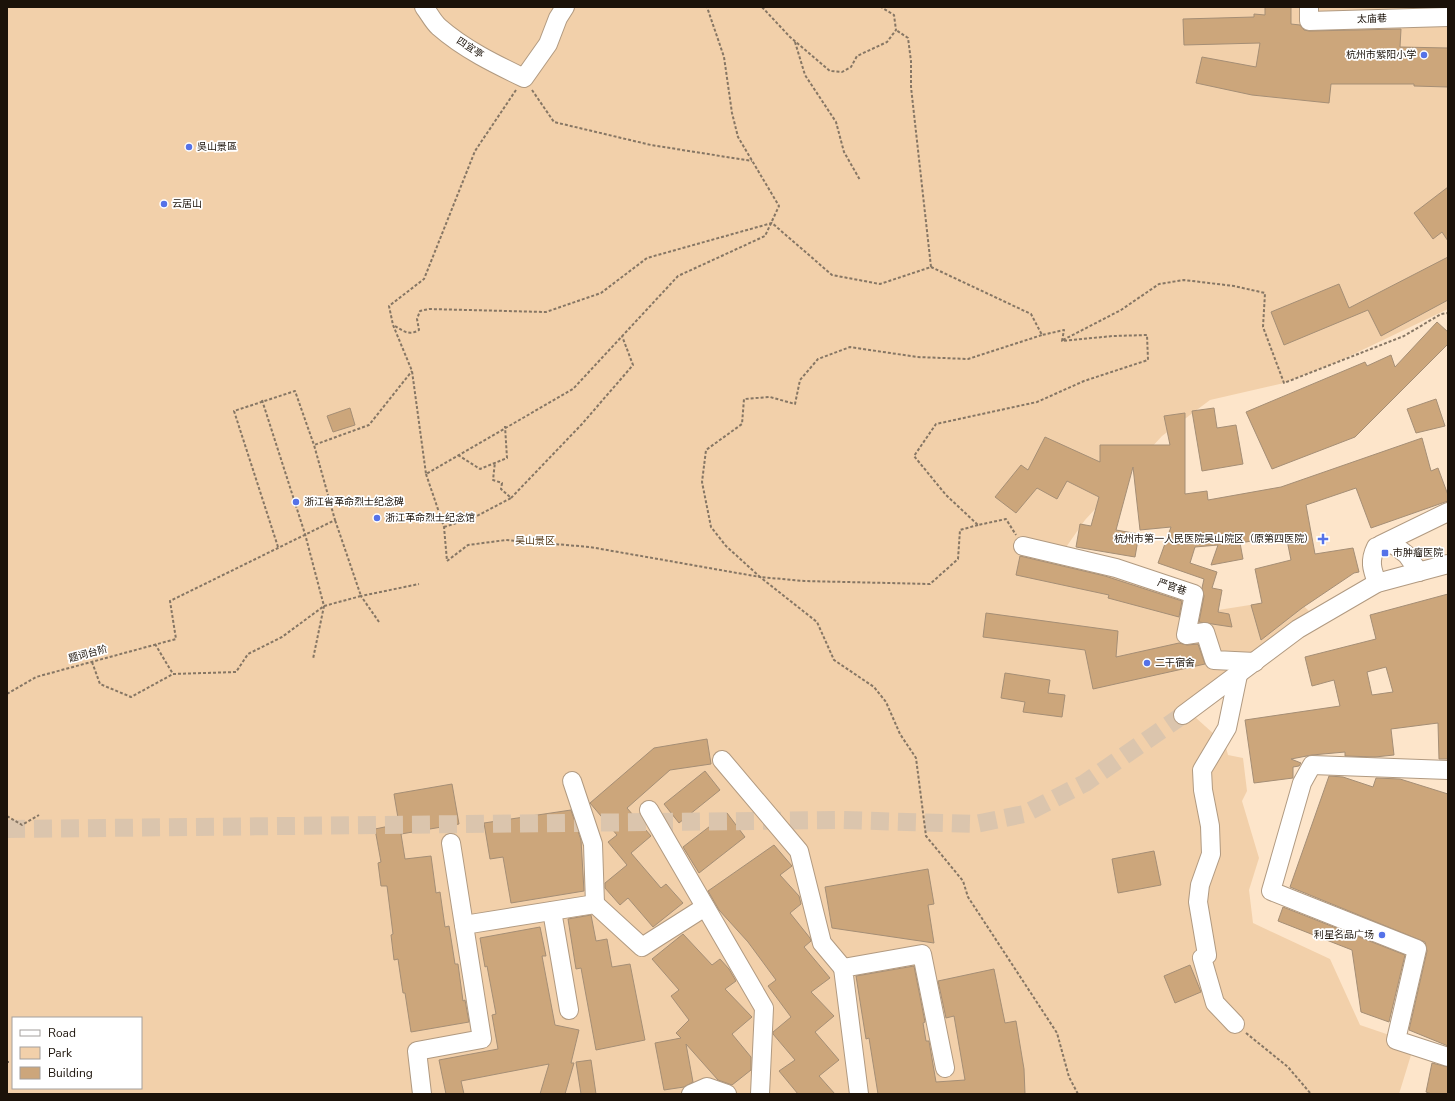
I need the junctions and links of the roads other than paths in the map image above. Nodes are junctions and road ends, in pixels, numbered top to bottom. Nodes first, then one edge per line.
1 (424, 7) edge
2 (565, 7) edge
3 (1309, 7) edge
4 (1448, 17) edge
5 (1448, 512) edge
6 (1023, 546) road end
7 (1376, 547) junction
8 (1448, 564) edge
9 (1419, 572) junction
10 (1377, 583) junction
11 (1255, 662) junction
12 (1238, 675) junction
13 (1183, 715) tunnel mouth
14 (722, 760) dead end
15 (1343, 761) dead end
16 (1448, 765) edge
17 (1448, 770) edge
18 (572, 781) dead end
19 (648, 810) dead end
20 (451, 843) dead end
21 (596, 904) junction
22 (705, 907) junction
23 (552, 911) junction
24 (464, 925) junction
25 (843, 968) junction
26 (569, 1010) dead end
27 (1235, 1024) road end
28 (1448, 1057) edge
29 (945, 1068) dead end
30 (422, 1094) edge
31 (691, 1094) edge
32 (727, 1094) edge
33 (760, 1094) edge
34 (860, 1094) edge

1 - 2 street, 四宜亭
3 - 4 street, 太庙巷
5 - 7 street
6 - 11 street, 严官巷
7 - 9 street
7 - 10 street
8 - 9 street
9 - 10 street
10 - 11 street
11 - 12 street
12 - 13 street
12 - 27 street
14 - 25 street
15 - 16 street
17 - 28 street
18 - 21 street
19 - 22 street
20 - 24 street
21 - 22 street
21 - 23 street
22 - 33 street
23 - 24 street
23 - 26 street
24 - 30 street
25 - 29 street
25 - 34 street
31 - 32 street

